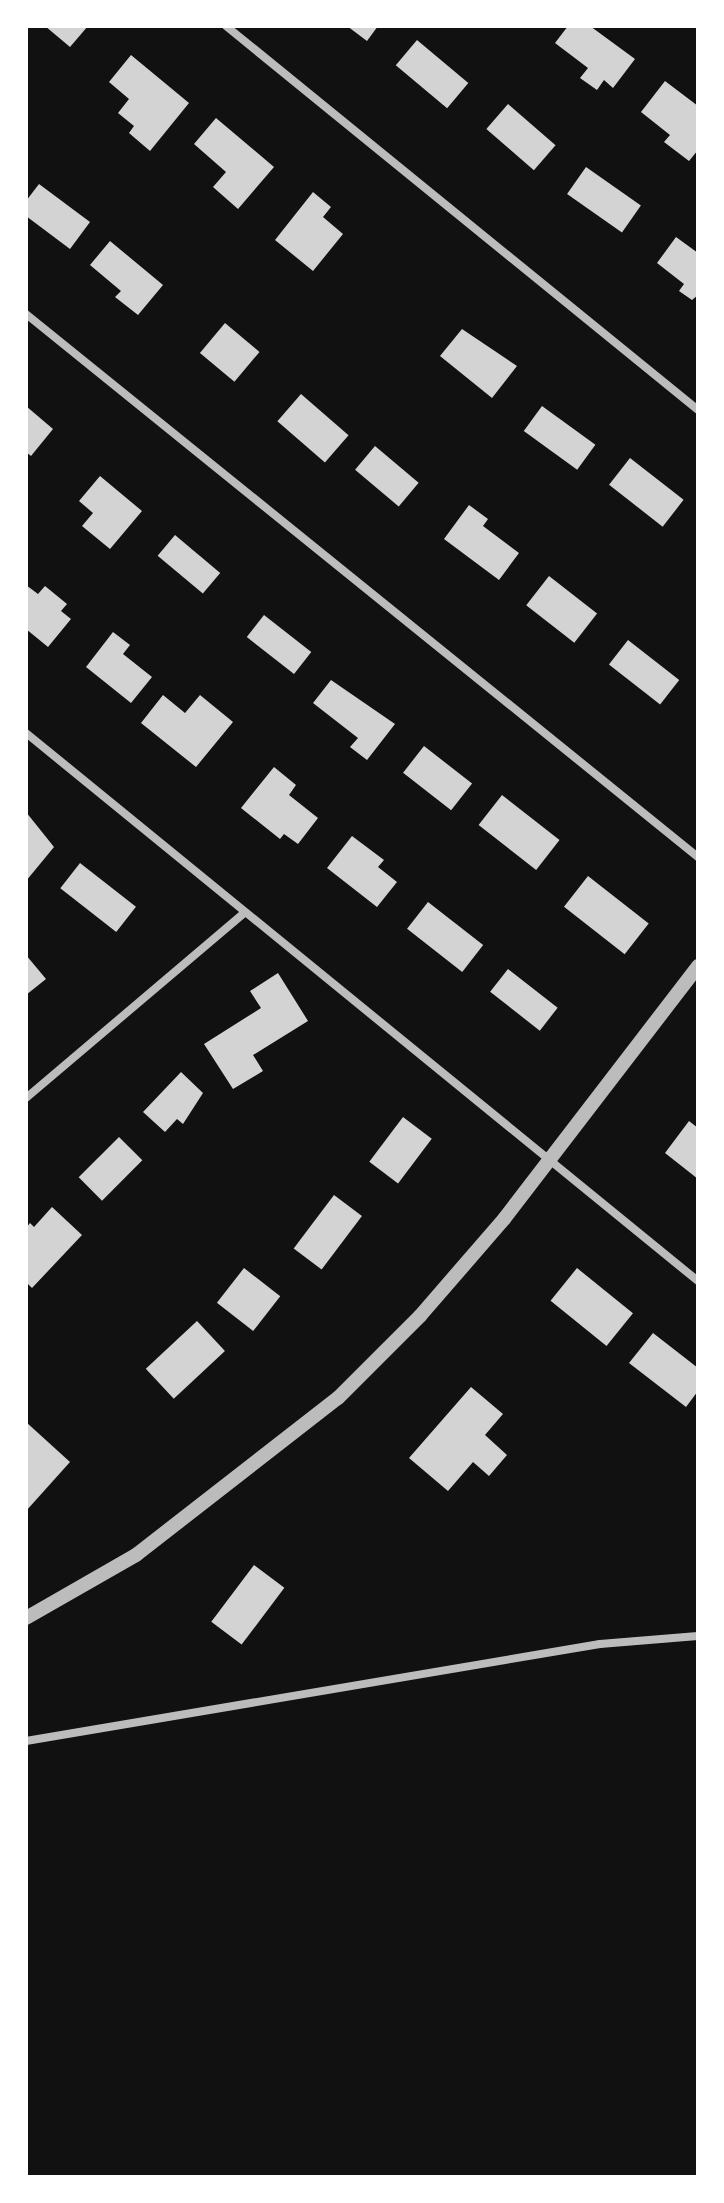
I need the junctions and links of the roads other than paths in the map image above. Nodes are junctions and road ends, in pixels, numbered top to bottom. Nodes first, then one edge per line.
1 (226, 26) edge
2 (26, 314) edge
3 (698, 410) edge
4 (26, 733) edge
5 (698, 857) edge
6 (245, 912) junction
7 (698, 966) edge
8 (26, 1098) edge
9 (550, 1161) junction
10 (698, 1281) edge
11 (26, 1618) edge
12 (698, 1636) edge
13 (26, 1741) edge

1 - 3 street
2 - 5 street
4 - 6 street
6 - 8 street
6 - 9 street
7 - 9 street
9 - 10 street
9 - 11 street
12 - 13 street

